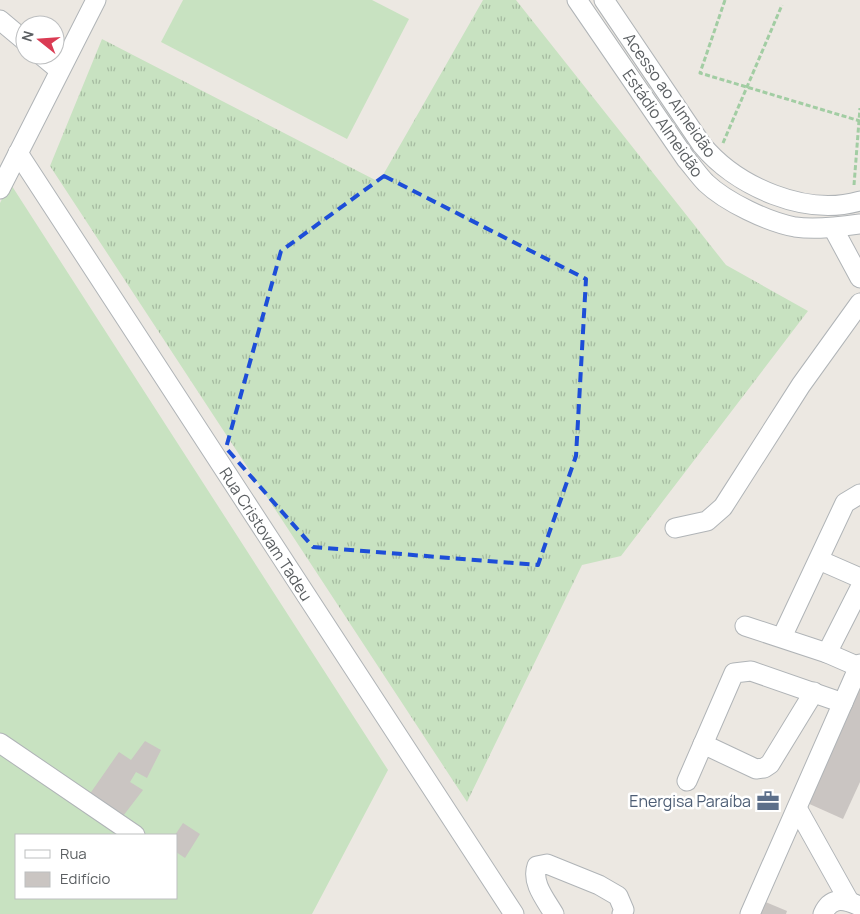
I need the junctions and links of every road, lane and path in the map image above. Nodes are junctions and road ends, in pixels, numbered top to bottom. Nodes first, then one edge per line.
1 (96, 0) edge
2 (577, 0) edge
3 (604, 0) edge
4 (725, 0) edge
5 (782, 5) dead end
6 (0, 20) edge
7 (15, 33) edge
8 (52, 65) edge
9 (58, 70) junction
10 (747, 87) junction
11 (860, 108) edge
12 (859, 121) edge
13 (18, 153) junction
14 (715, 161) junction
15 (0, 189) edge
16 (856, 202) edge
17 (860, 224) edge
18 (833, 228) junction
19 (860, 278) edge
20 (860, 303) edge
21 (860, 494) edge
22 (675, 528) dead end
23 (818, 560) junction
24 (860, 578) edge
25 (860, 588) edge
26 (745, 626) dead end
27 (782, 637) junction
28 (827, 653) junction
29 (859, 666) edge
30 (814, 692) junction
31 (843, 703) junction
32 (0, 743) edge
33 (703, 744) junction
34 (687, 781) dead end
35 (797, 808) junction
36 (134, 834) edge
37 (854, 904) edge
38 (514, 914) edge
39 (554, 914) edge
40 (622, 914) edge
41 (750, 914) edge
42 (823, 914) edge

1 - 9 street
2 - 18 street, Estádio Almeidão
3 - 14 street, Acesso ao Almeidão
4 - 10 path
5 - 10 path
6 - 7 street
8 - 9 street
9 - 13 street
10 - 12 path
10 - 14 path
11 - 12 path
12 - 16 path
13 - 15 street
13 - 38 street, Rua Cristovam Tadeu
14 - 16 street, Acesso ao Almeidão
17 - 18 street, Estádio Almeidão
18 - 19 street
20 - 22 street
21 - 23 street
23 - 24 street
23 - 27 street
25 - 28 street
26 - 27 street
27 - 28 street
28 - 29 street
29 - 31 street
30 - 31 street
30 - 33 street
30 - 33 street
31 - 35 street
32 - 36 street
33 - 34 street
35 - 37 street
35 - 41 street
37 - 42 street
39 - 40 street

